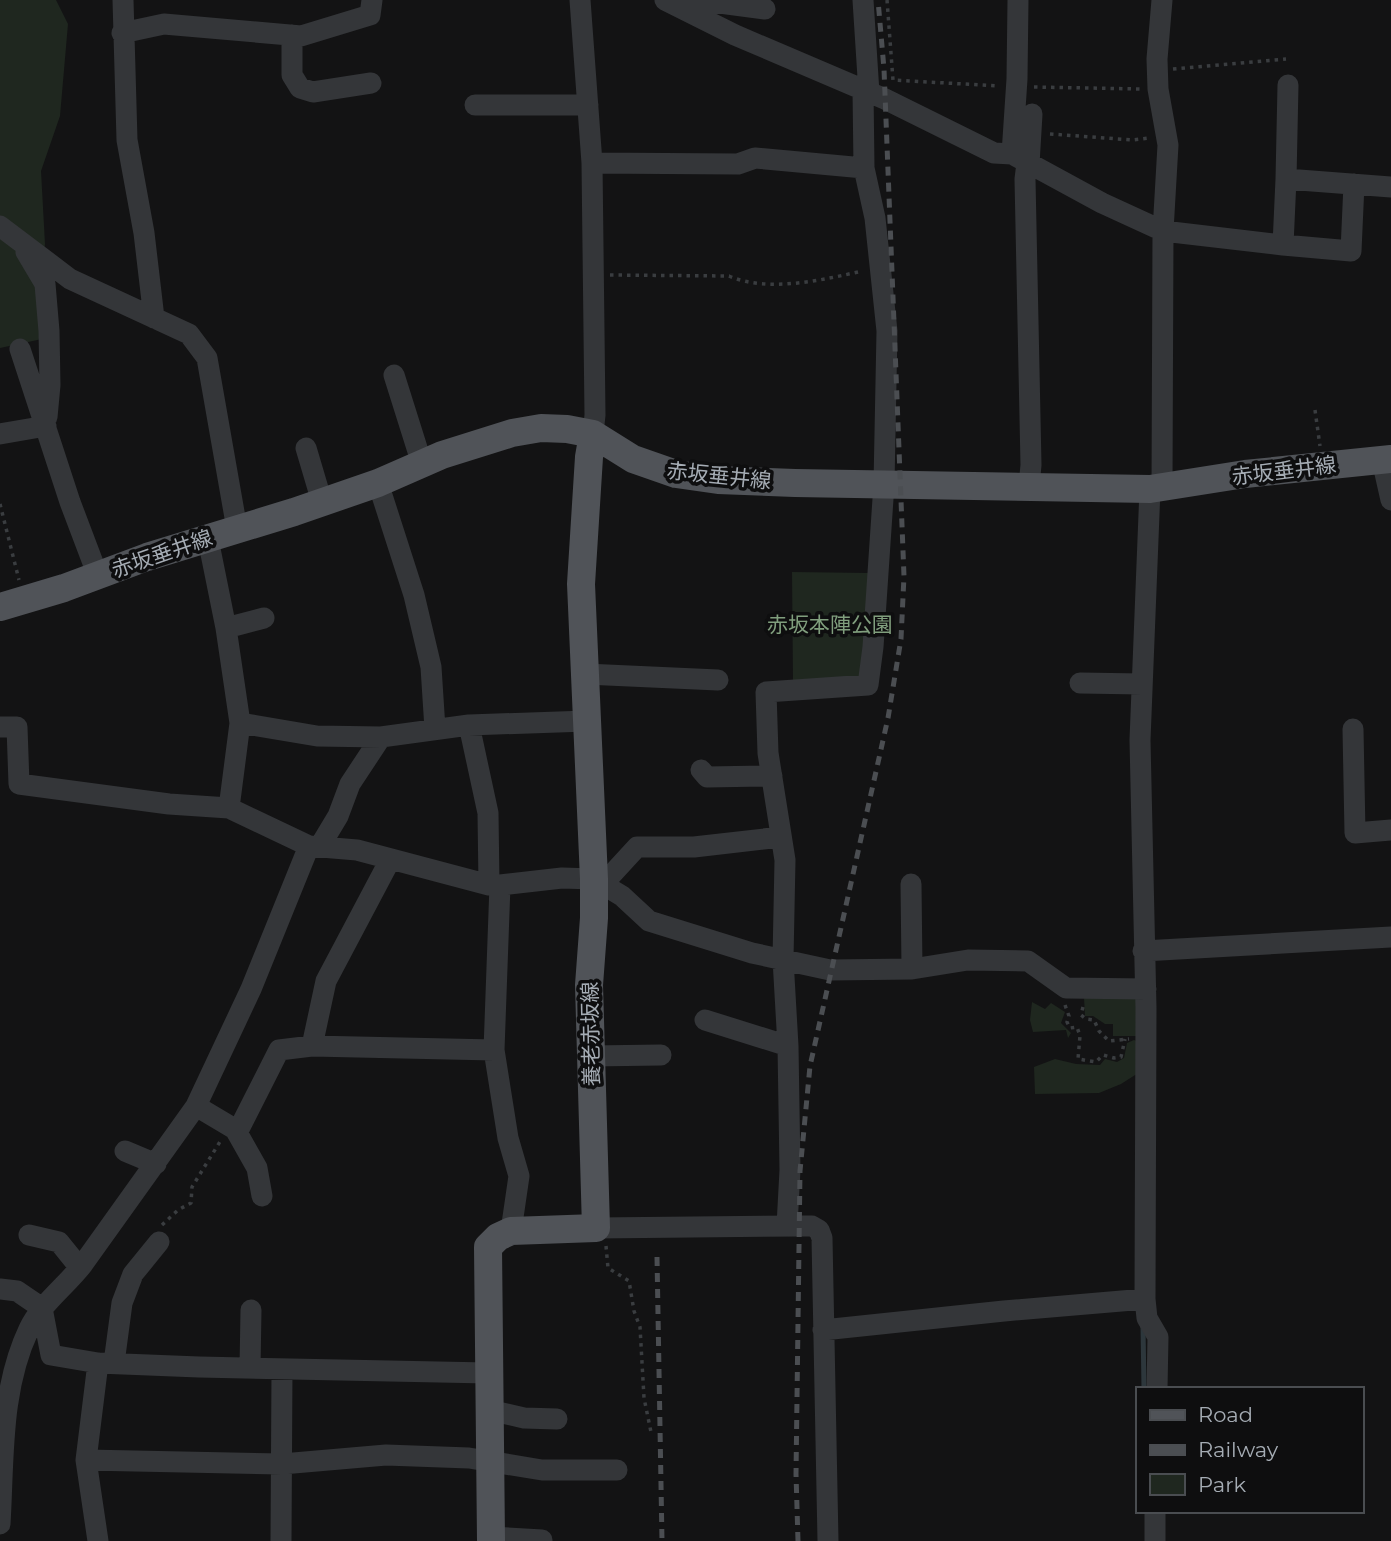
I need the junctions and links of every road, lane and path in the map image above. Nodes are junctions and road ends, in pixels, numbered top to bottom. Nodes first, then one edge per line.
1 (123, 0) edge
2 (372, 0) edge
3 (580, 0) edge
4 (665, 0) edge
5 (863, 0) edge
6 (887, 0) edge
7 (1018, 0) edge
8 (1162, 0) edge
9 (693, 4) edge
10 (765, 9) dead end
11 (122, 33) junction
12 (292, 35) junction
13 (1286, 59) dead end
14 (1158, 80) junction
15 (371, 83) dead end
16 (1288, 85) dead end
17 (1016, 87) junction
18 (866, 91) junction
19 (475, 105) dead end
20 (588, 105) junction
21 (1032, 114) dead end
22 (1050, 134) dead end
23 (1167, 137) junction
24 (1023, 160) junction
25 (592, 163) junction
26 (864, 168) junction
27 (1286, 179) junction
28 (1354, 184) junction
29 (1391, 187) edge
30 (0, 226) edge
31 (1163, 232) junction
32 (21, 244) junction
33 (1283, 245) junction
34 (882, 267) junction
35 (595, 275) junction
36 (154, 318) junction
37 (20, 349) dead end
38 (394, 375) dead end
39 (1315, 411) dead end
40 (46, 426) junction
41 (0, 434) edge
42 (593, 434) junction
43 (306, 448) dead end
44 (1387, 459) edge
45 (422, 464) junction
46 (1324, 467) junction
47 (378, 483) junction
48 (884, 484) junction
49 (1029, 486) junction
50 (1156, 488) junction
51 (1391, 500) edge
52 (322, 502) junction
53 (0, 505) edge
54 (237, 529) junction
55 (208, 539) junction
56 (98, 576) junction
57 (13, 604) edge
58 (264, 618) dead end
59 (226, 628) junction
60 (585, 674) junction
61 (718, 680) dead end
62 (1080, 683) dead end
63 (1142, 684) junction
64 (587, 721) junction
65 (240, 723) junction
66 (469, 725) junction
67 (0, 727) edge
68 (435, 729) junction
69 (1353, 729) dead end
70 (381, 737) junction
71 (701, 770) dead end
72 (772, 776) junction
73 (229, 808) junction
74 (1391, 830) edge
75 (781, 837) junction
76 (315, 846) junction
77 (390, 860) junction
78 (598, 881) junction
79 (911, 884) dead end
80 (495, 885) junction
81 (1391, 937) edge
82 (1143, 951) junction
83 (783, 959) junction
84 (912, 969) junction
85 (1146, 989) junction
86 (1082, 996) dead end
87 (1069, 1000) dead end
88 (705, 1020) dead end
89 (1135, 1039) junction
90 (788, 1045) junction
91 (312, 1046) junction
92 (494, 1050) junction
93 (661, 1055) dead end
94 (591, 1056) junction
95 (197, 1106) junction
96 (232, 1128) junction
97 (125, 1152) dead end
98 (156, 1164) junction
99 (262, 1196) dead end
100 (788, 1226) junction
101 (596, 1228) junction
102 (510, 1231) junction
103 (29, 1235) dead end
104 (159, 1242) joint
105 (80, 1268) junction
106 (0, 1289) edge
107 (1145, 1299) junction
108 (42, 1308) junction
109 (251, 1310) dead end
110 (823, 1330) junction
111 (106, 1363) junction
112 (250, 1368) junction
113 (282, 1370) junction
114 (488, 1373) junction
115 (1157, 1387) edge
116 (489, 1410) junction
117 (557, 1419) dead end
118 (651, 1432) dead end
119 (86, 1460) junction
120 (490, 1462) junction
121 (282, 1464) junction
122 (617, 1470) dead end
123 (1155, 1513) edge
124 (0, 1524) edge
125 (491, 1539) edge
126 (542, 1540) edge
127 (98, 1541) edge
128 (281, 1541) edge
129 (828, 1541) edge
130 (1155, 1541) edge

1 - 11 street
2 - 12 street
3 - 20 street
4 - 9 street
5 - 18 street
6 - 17 path
7 - 17 street
8 - 14 street
9 - 10 street
9 - 18 street
11 - 12 street
11 - 36 street
12 - 15 street
13 - 14 path
14 - 17 path
14 - 23 street
16 - 27 street
17 - 24 street
18 - 24 street
18 - 26 street
19 - 20 street
20 - 25 street
21 - 24 street
22 - 23 path
23 - 31 street
24 - 31 street
24 - 49 street
25 - 26 street
25 - 35 street
26 - 34 street
27 - 28 street
27 - 33 street
28 - 29 street
28 - 33 street
30 - 32 street
31 - 33 street
31 - 50 street
32 - 36 street
32 - 40 street
34 - 35 path
34 - 48 street
35 - 42 street
36 - 54 street
37 - 40 street
38 - 45 street
39 - 46 path
40 - 41 street
40 - 56 street
42 - 45 main road, 赤坂垂井線
42 - 48 main road, 赤坂垂井線
42 - 60 main road, 養老赤坂線
43 - 52 street
44 - 46 main road, 赤坂垂井線
44 - 51 street
45 - 47 main road, 赤坂垂井線
46 - 50 main road, 赤坂垂井線
47 - 52 main road, 赤坂垂井線
47 - 68 street
48 - 49 main road, 赤坂垂井線
48 - 72 street
49 - 50 main road, 赤坂垂井線
50 - 63 street
52 - 54 main road, 赤坂垂井線
53 - 57 path
54 - 55 main road, 赤坂垂井線
55 - 56 main road, 赤坂垂井線
55 - 59 street
56 - 57 main road, 赤坂垂井線
58 - 59 street
59 - 65 street
60 - 61 street
60 - 64 main road, 養老赤坂線
62 - 63 street
63 - 82 street
64 - 66 street
64 - 78 main road, 養老赤坂線
65 - 70 street
65 - 73 street
66 - 68 street
66 - 80 street
67 - 73 street
68 - 70 street
69 - 74 street
70 - 76 street
71 - 72 street
72 - 75 street
73 - 76 street
75 - 78 street
75 - 83 street
76 - 77 street
76 - 95 street
77 - 80 street
77 - 91 street
78 - 80 street
78 - 83 street
78 - 94 main road, 養老赤坂線
79 - 84 street
80 - 92 street
81 - 82 street
82 - 85 street
83 - 84 street
83 - 90 street
84 - 85 street
85 - 89 street
86 - 89 path
87 - 89 path
88 - 90 street
89 - 107 street
90 - 100 street
91 - 92 street
91 - 96 street
92 - 102 street
93 - 94 street
94 - 101 main road, 養老赤坂線
95 - 96 street
95 - 98 street
96 - 99 street
96 - 104 path
97 - 98 street
98 - 105 street
100 - 101 street
100 - 110 street
101 - 102 main road
101 - 118 path
102 - 114 main road
103 - 105 street
104 - 111 street
105 - 108 street
106 - 108 street
107 - 110 street
107 - 115 street
108 - 111 street
108 - 124 street
109 - 112 street
110 - 129 street
111 - 112 street
111 - 119 street
112 - 113 street
113 - 114 street
113 - 121 street
114 - 116 main road
116 - 117 street
116 - 120 main road
119 - 121 street
119 - 127 street
120 - 121 street
120 - 122 street
120 - 125 main road
121 - 128 street
123 - 130 street
125 - 126 street

